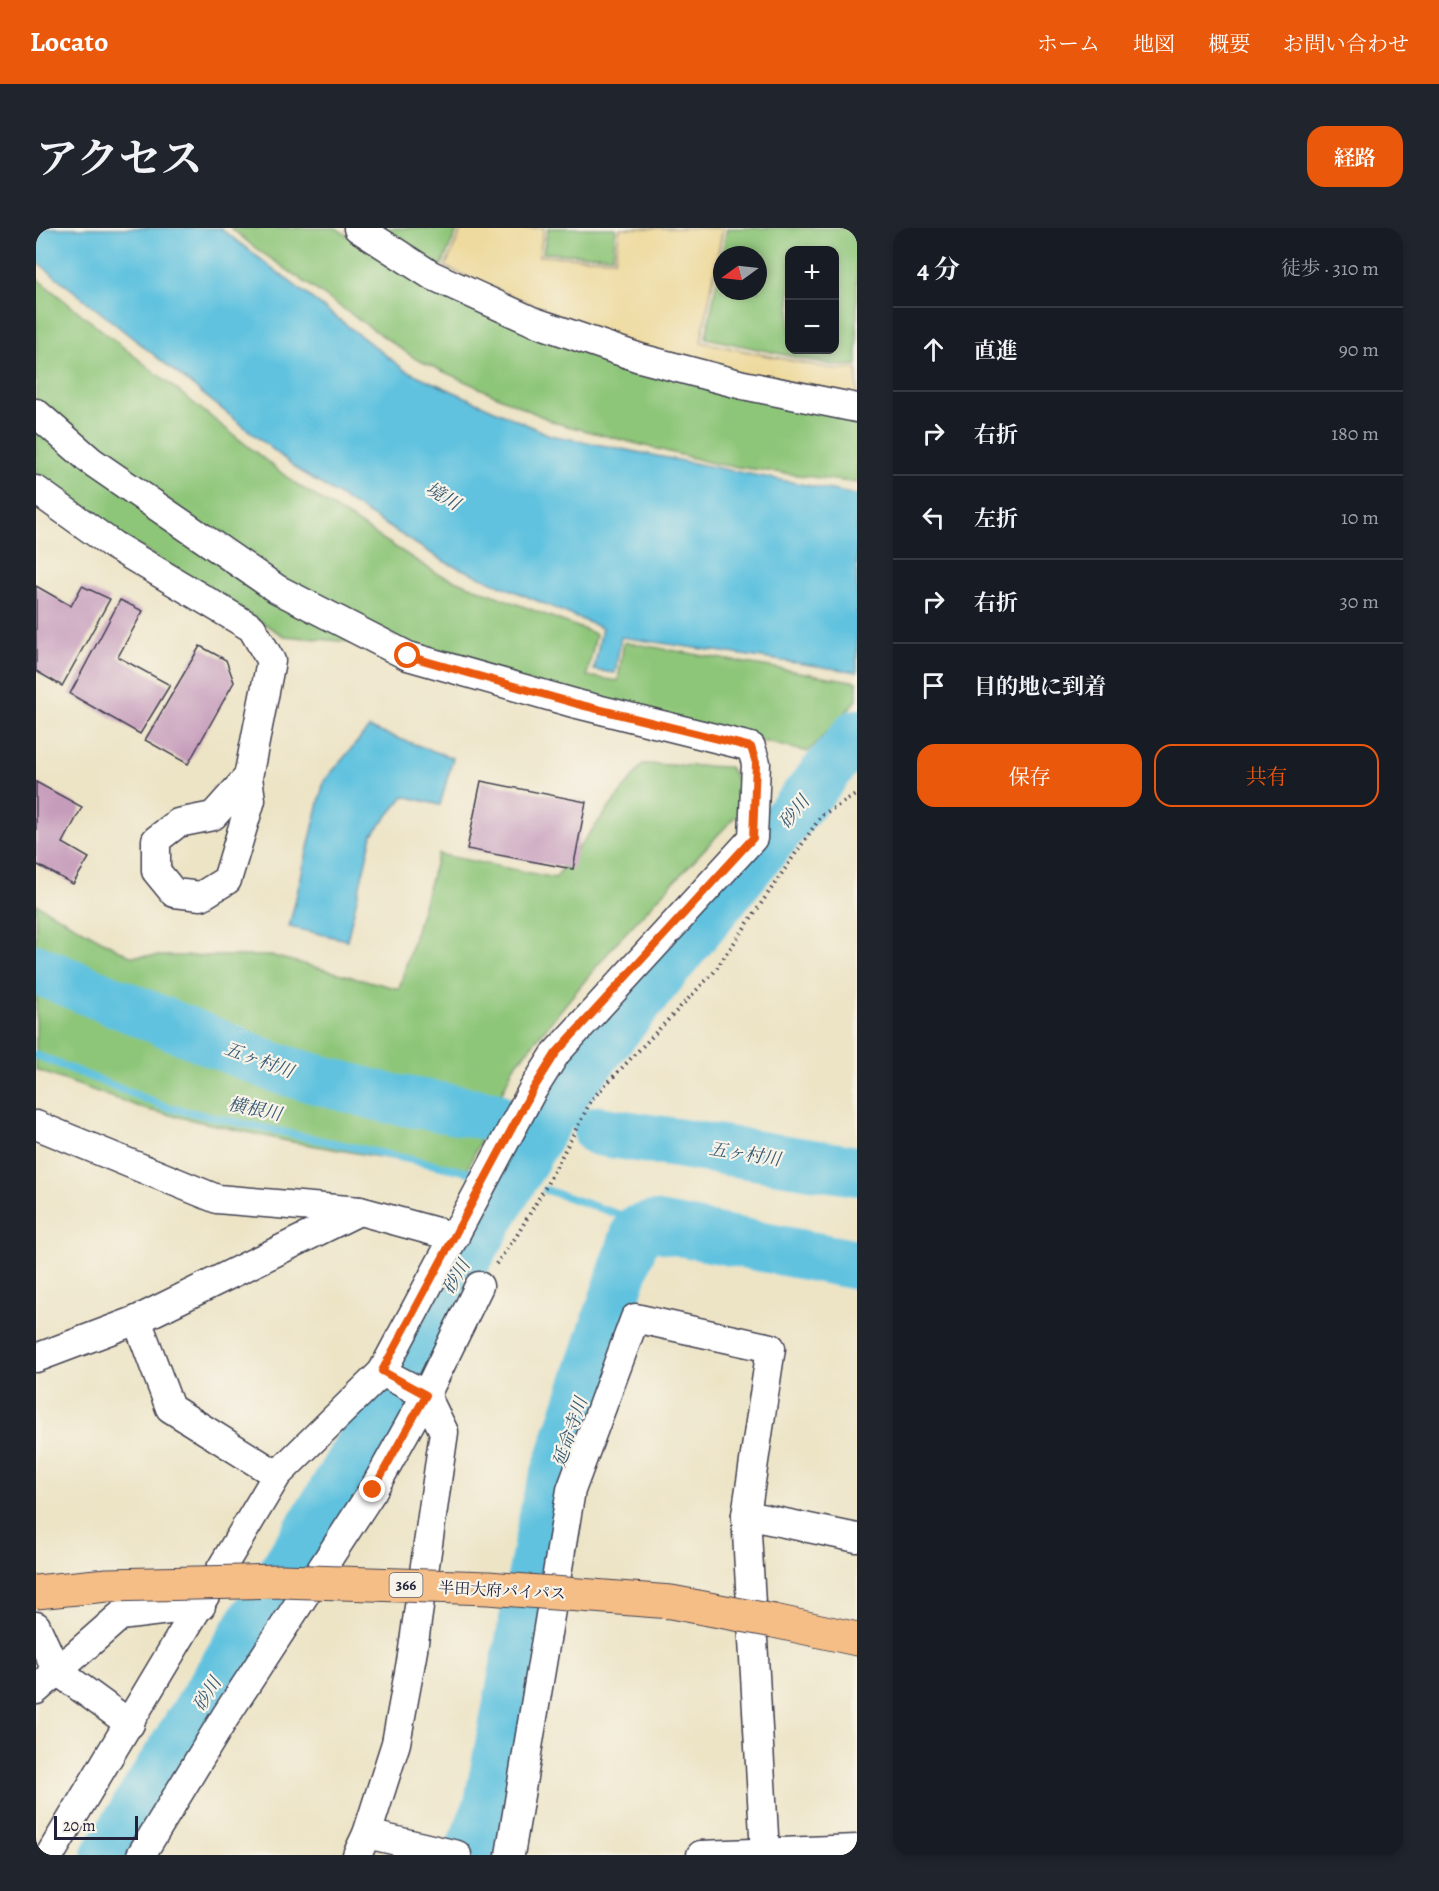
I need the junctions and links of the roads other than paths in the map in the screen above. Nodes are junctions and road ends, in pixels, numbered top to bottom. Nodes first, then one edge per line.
1 (358, 228) edge
2 (857, 408) edge
3 (36, 413) edge
4 (36, 490) edge
5 (248, 777) dead end
6 (36, 1125) edge
7 (360, 1211) junction
8 (455, 1238) junction
9 (479, 1286) road end
10 (137, 1320) junction
11 (36, 1358) edge
12 (383, 1372) junction
13 (425, 1394) junction
14 (277, 1475) junction
15 (746, 1515) junction
16 (857, 1538) edge
17 (36, 1592) edge
18 (201, 1606) junction
19 (774, 1621) junction
20 (36, 1626) edge
21 (857, 1626) edge
22 (857, 1634) edge
23 (857, 1639) edge
24 (56, 1670) junction
25 (36, 1690) edge
26 (130, 1724) junction
27 (362, 1844) edge
28 (857, 1849) edge
29 (765, 1853) junction
30 (446, 1854) edge
31 (50, 1855) edge
32 (141, 1855) edge
33 (510, 1855) edge
34 (701, 1855) edge

1 - 2 street
3 - 8 street
4 - 5 street
6 - 7 street
7 - 8 street
7 - 10 street
8 - 12 street
9 - 13 street
10 - 11 street
10 - 14 street
12 - 13 street
12 - 14 street
13 - 27 street
13 - 32 street
14 - 18 street
15 - 16 street
15 - 29 street
15 - 33 street
17 - 19 highway, 半田大府パイパス / 366, bridge
18 - 24 street
18 - 26 street
19 - 21 highway, 366
19 - 22 highway, 半田大府パイパス / 366
19 - 23 highway, 366
20 - 24 street
24 - 25 street
24 - 26 street
26 - 31 street
27 - 30 street
28 - 29 street
29 - 34 street

